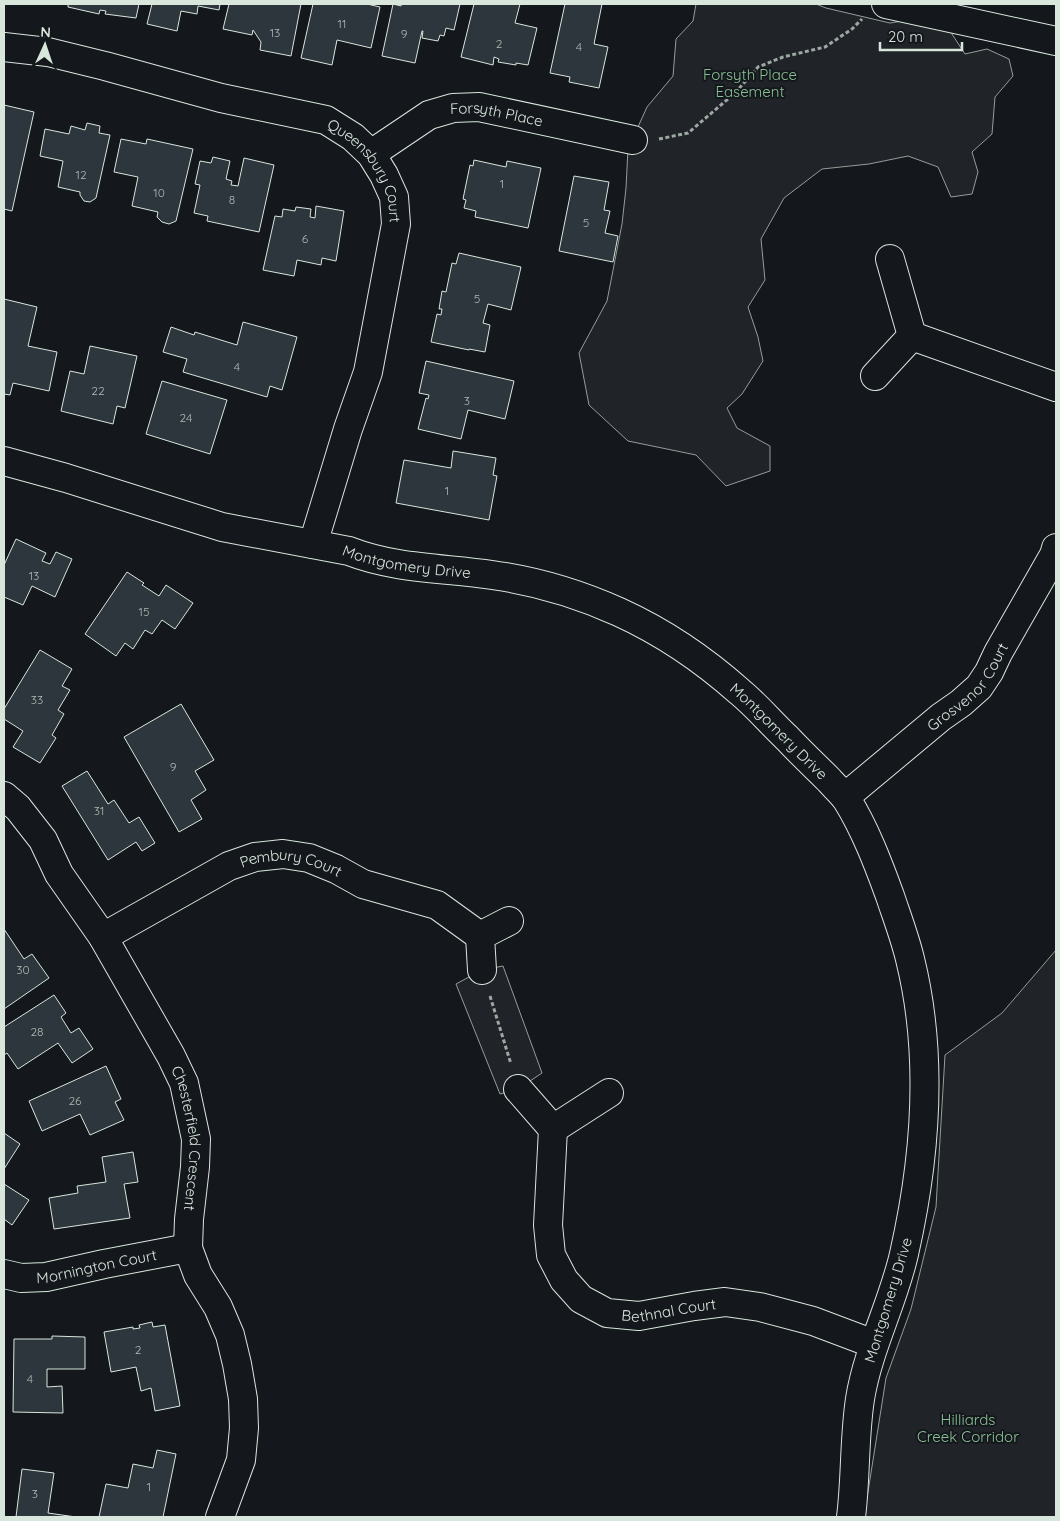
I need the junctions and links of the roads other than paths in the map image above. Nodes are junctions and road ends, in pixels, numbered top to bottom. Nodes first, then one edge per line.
1 (875, 10) edge
2 (1056, 41) edge
3 (4, 47) edge
4 (633, 140) road end
5 (371, 154) junction
6 (890, 259) dead end
7 (912, 336) junction
8 (875, 376) dead end
9 (1056, 387) edge
10 (4, 461) edge
11 (313, 544) junction
12 (1056, 548) edge
13 (4, 796) edge
14 (845, 797) junction
15 (509, 920) dead end
16 (480, 936) junction
17 (103, 937) junction
18 (482, 970) road end
19 (518, 1089) road end
20 (609, 1093) dead end
21 (554, 1129) junction
22 (188, 1248) junction
23 (4, 1274) edge
24 (874, 1344) junction
25 (220, 1517) edge
26 (851, 1517) edge

1 - 2 street
3 - 5 street, Queensbury Court
4 - 5 street, Forsyth Place
5 - 11 street, Queensbury Court
6 - 7 street
7 - 8 street
7 - 9 street
10 - 11 street, Montgomery Drive
11 - 14 street, Montgomery Drive
12 - 14 street, Grosvenor Court
13 - 17 street, Chesterfield Crescent
14 - 24 street, Montgomery Drive
15 - 16 street
16 - 17 street, Pembury Court
16 - 18 street
17 - 22 street, Chesterfield Crescent
19 - 21 street
20 - 21 street
21 - 24 street, Bethnal Court
22 - 23 street, Mornington Court
22 - 25 street, Chesterfield Crescent
24 - 26 street, Montgomery Drive

